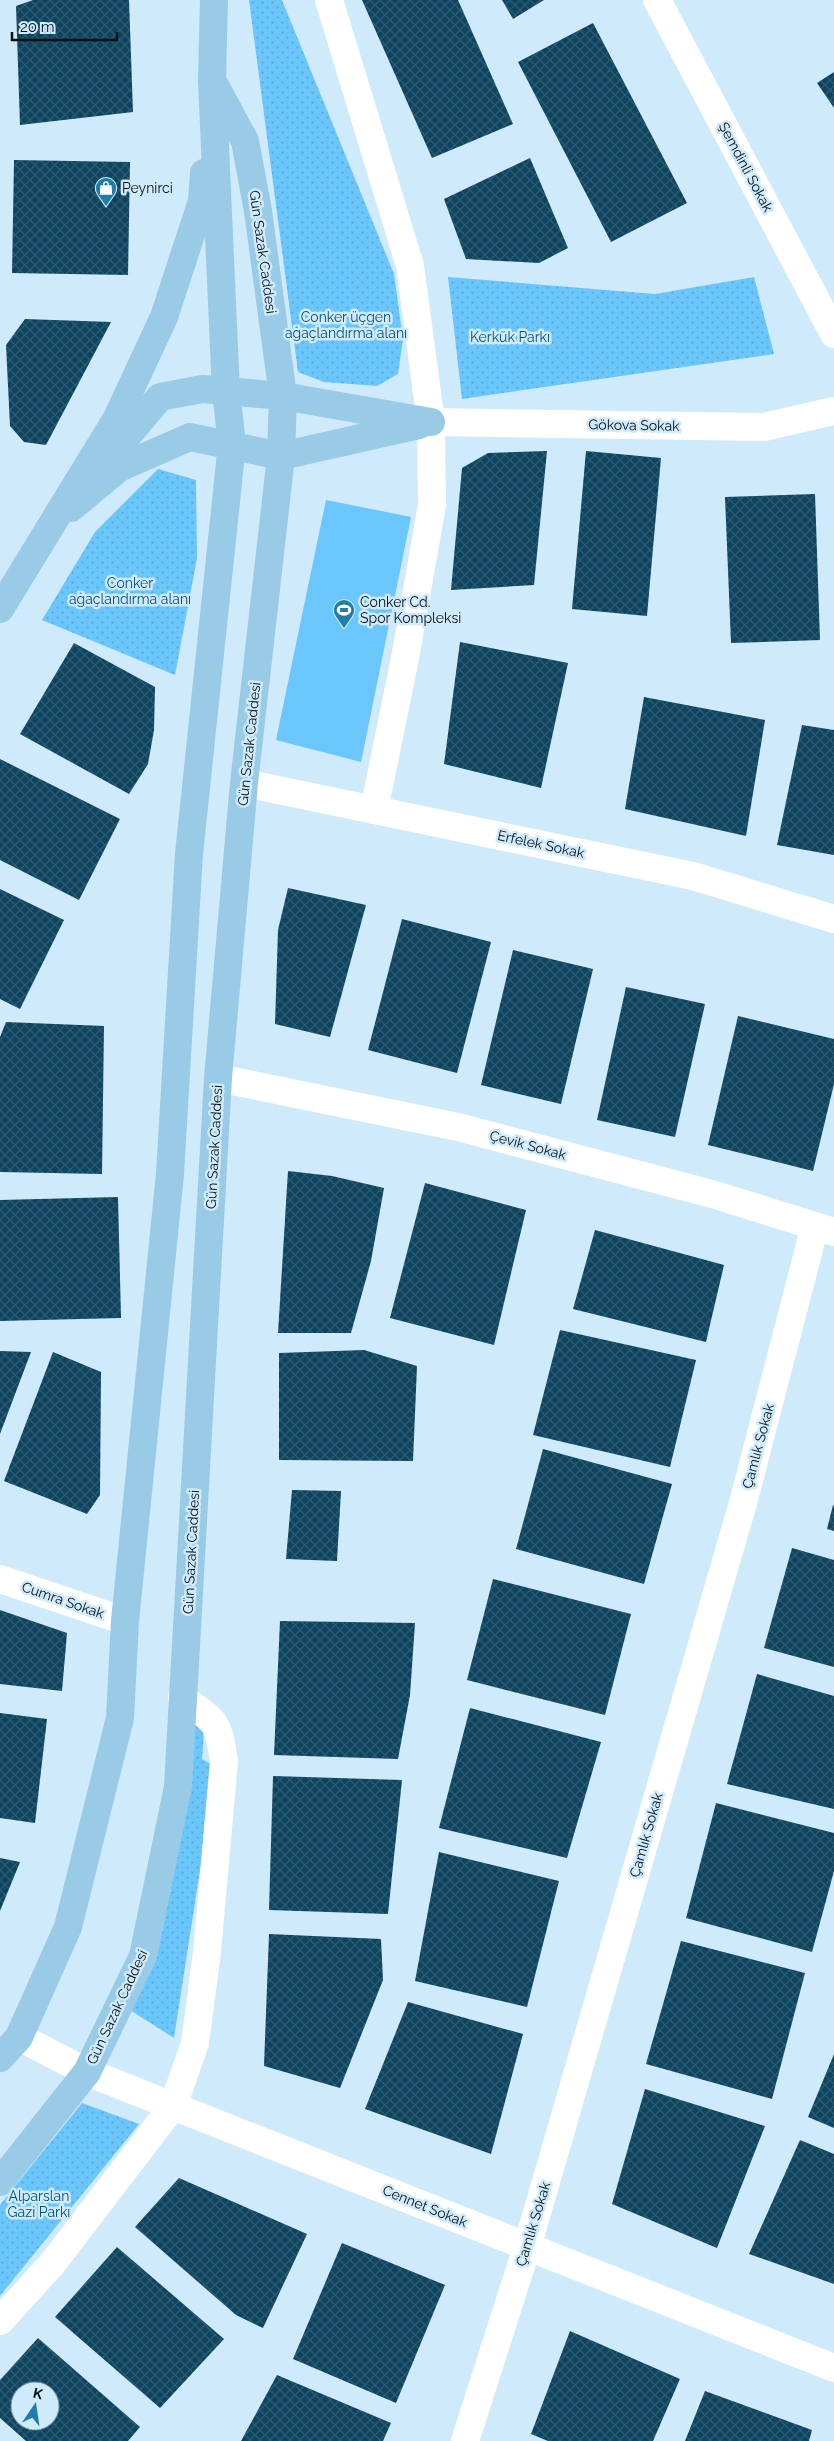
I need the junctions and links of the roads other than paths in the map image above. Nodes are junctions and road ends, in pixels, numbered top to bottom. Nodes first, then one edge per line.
1 (214, 0) edge
2 (329, 0) edge
3 (657, 0) edge
4 (212, 80) junction
5 (834, 334) edge
6 (226, 392) junction
7 (283, 396) junction
8 (834, 411) edge
9 (431, 422) junction
10 (232, 444) junction
11 (281, 456) junction
12 (55, 522) junction
13 (0, 609) edge
14 (244, 783) junction
15 (374, 810) junction
16 (834, 920) edge
17 (218, 1078) junction
18 (825, 1229) edge
19 (0, 1579) edge
20 (125, 1622) junction
21 (182, 1698) junction
22 (19, 2037) junction
23 (0, 2058) edge
24 (87, 2072) junction
25 (174, 2106) junction
26 (0, 2182) edge
27 (527, 2247) junction
28 (0, 2321) edge
29 (834, 2368) edge
30 (465, 2441) edge

1 - 4 main road, Gün Sazak Caddesi
2 - 9 street
3 - 5 street, Şemdinli Sokak
4 - 6 main road, Gün Sazak Caddesi
4 - 7 main road, Gün Sazak Caddesi
4 - 12 main road
6 - 7 main road
6 - 10 main road, Gün Sazak Caddesi
6 - 12 main road
7 - 9 main road
7 - 11 main road, Gün Sazak Caddesi
8 - 9 street, Gökova Sokak
9 - 11 main road
9 - 15 street
10 - 11 main road
10 - 12 main road
10 - 20 main road, Gün Sazak Caddesi
11 - 14 main road, Gün Sazak Caddesi
12 - 13 main road
14 - 15 street, Erfelek Sokak
14 - 17 main road, Gün Sazak Caddesi
15 - 16 street, Erfelek Sokak
17 - 18 street, Çevik Sokak
17 - 21 main road, Gün Sazak Caddesi
18 - 27 street, Çamlık Sokak
19 - 20 street, Cumra Sokak
20 - 22 main road, Gün Sazak Caddesi
21 - 24 main road, Gün Sazak Caddesi
21 - 25 street
22 - 23 main road, Gün Sazak Caddesi
22 - 24 street, Cennet Sokak
24 - 25 street, Cennet Sokak
24 - 26 main road, Gün Sazak Caddesi
25 - 27 street, Cennet Sokak
25 - 28 street
27 - 29 street, Cennet Sokak
27 - 30 street, Çamlık Sokak

